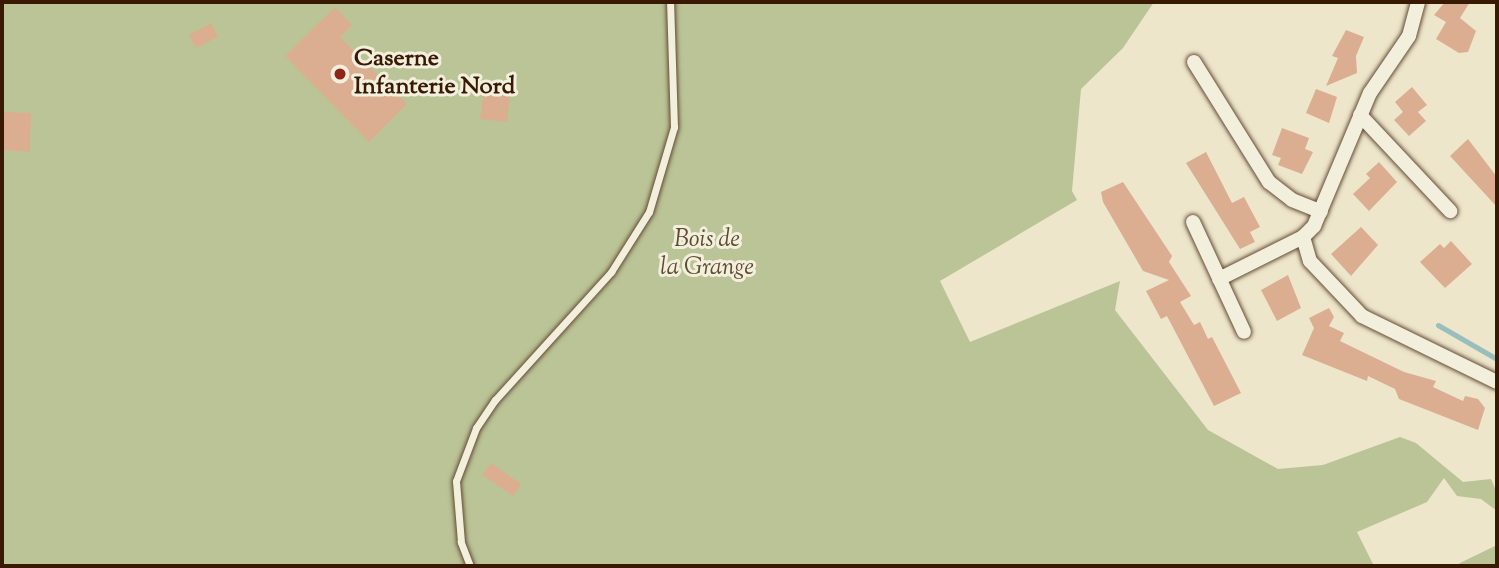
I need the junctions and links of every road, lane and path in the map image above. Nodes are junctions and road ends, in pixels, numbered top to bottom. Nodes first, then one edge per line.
1 (670, 2) edge
2 (1418, 2) edge
3 (1194, 62) dead end
4 (1360, 115) junction
5 (1450, 211) dead end
6 (1321, 212) junction
7 (1193, 222) dead end
8 (1303, 237) junction
9 (1219, 279) junction
10 (1244, 332) dead end
11 (1497, 382) edge
12 (470, 566) edge

1 - 12 lane
2 - 4 street
3 - 6 street
4 - 5 street
4 - 6 street
6 - 8 street
7 - 9 street
8 - 9 street
8 - 11 street
9 - 10 street

